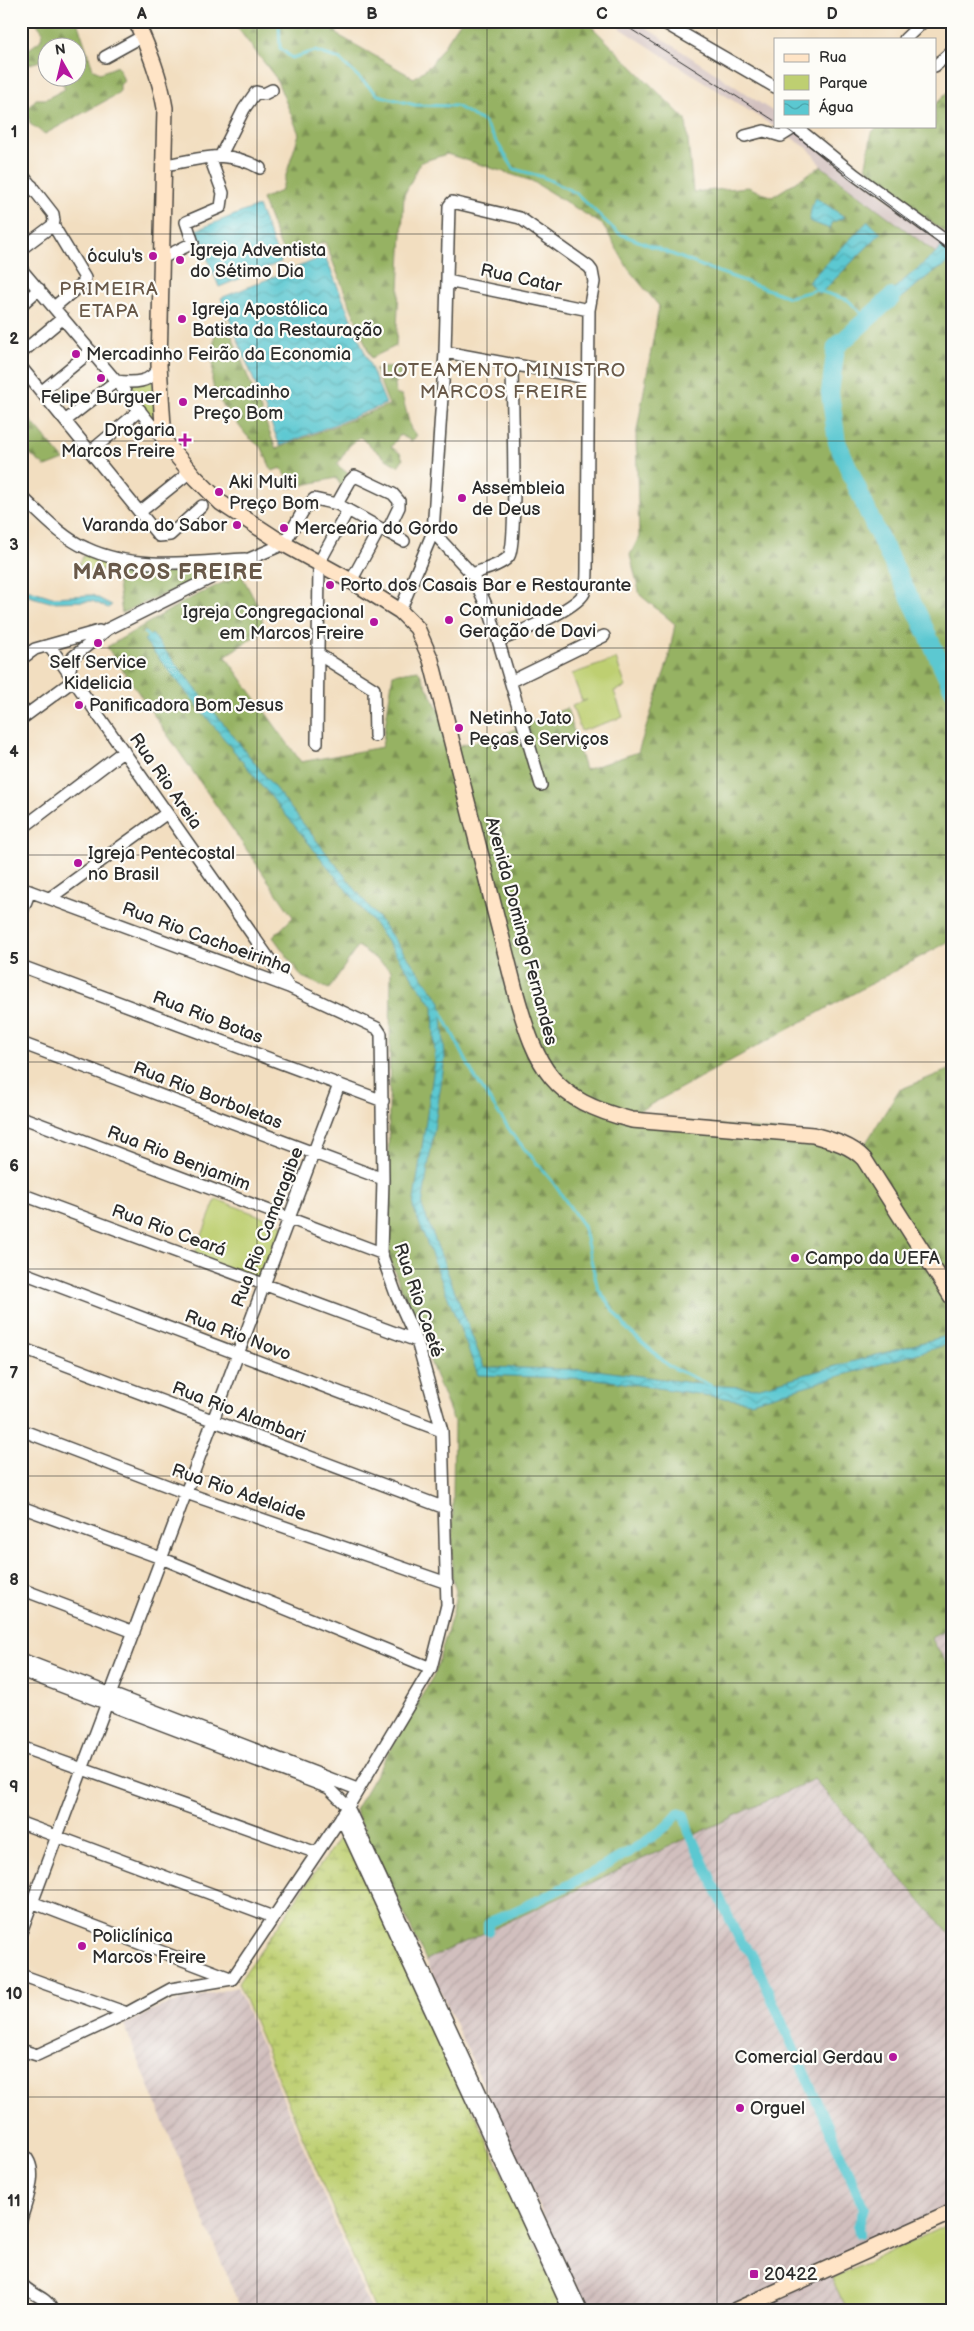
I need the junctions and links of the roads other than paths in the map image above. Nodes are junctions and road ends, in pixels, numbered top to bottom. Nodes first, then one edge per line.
1 (136, 21) edge
2 (661, 21) edge
3 (924, 21) edge
4 (143, 36) junction
5 (906, 38) edge
6 (953, 50) edge
7 (105, 57) dead end
8 (936, 65) edge
9 (753, 74) junction
10 (774, 80) edge
11 (774, 86) edge
12 (272, 90) dead end
13 (794, 128) edge
14 (797, 128) edge
15 (745, 136) dead end
16 (222, 155) junction
17 (212, 163) dead end
18 (165, 165) junction
19 (260, 168) dead end
20 (21, 173) edge
21 (32, 186) junction
22 (21, 195) edge
23 (53, 226) junction
24 (949, 243) edge
25 (21, 249) edge
26 (162, 258) junction
27 (21, 269) edge
28 (446, 281) junction
29 (39, 289) junction
30 (21, 305) edge
31 (54, 308) junction
32 (589, 310) junction
33 (63, 318) junction
34 (91, 351) junction
35 (445, 352) junction
36 (21, 353) edge
37 (159, 365) junction
38 (512, 365) junction
39 (21, 368) edge
40 (587, 378) junction
41 (116, 380) junction
42 (41, 392) junction
43 (140, 410) junction
44 (65, 421) junction
45 (164, 441) junction
46 (90, 452) junction
47 (190, 472) junction
48 (21, 496) edge
49 (337, 504) junction
50 (202, 506) dead end
51 (348, 510) junction
52 (140, 512) junction
53 (383, 530) junction
54 (432, 532) junction
55 (404, 541) dead end
56 (284, 544) junction
57 (249, 559) junction
58 (319, 563) junction
59 (472, 574) junction
60 (351, 581) junction
61 (400, 611) junction
62 (108, 629) junction
63 (604, 636) dead end
64 (500, 640) junction
65 (49, 645) junction
66 (35, 649) junction
67 (21, 650) edge
68 (318, 654) junction
69 (21, 660) edge
70 (72, 677) junction
71 (512, 681) junction
72 (21, 719) edge
73 (375, 736) dead end
74 (317, 743) dead end
75 (124, 751) junction
76 (541, 785) dead end
77 (167, 813) junction
78 (21, 829) edge
79 (26, 889) edge
80 (50, 898) junction
81 (21, 914) edge
82 (21, 966) edge
83 (289, 987) junction
84 (378, 1028) joint
85 (21, 1043) edge
86 (339, 1084) junction
87 (383, 1101) junction
88 (21, 1118) edge
89 (313, 1153) junction
90 (383, 1180) junction
91 (21, 1194) edge
92 (289, 1218) junction
93 (381, 1253) junction
94 (21, 1272) edge
95 (264, 1284) junction
96 (953, 1299) edge
97 (417, 1341) junction
98 (21, 1348) edge
99 (238, 1354) junction
100 (213, 1421) junction
101 (21, 1430) edge
102 (442, 1431) junction
103 (186, 1493) junction
104 (21, 1507) edge
105 (445, 1508) junction
106 (161, 1558) junction
107 (447, 1583) junction
108 (21, 1589) edge
109 (134, 1632) junction
110 (21, 1659) edge
111 (431, 1668) junction
112 (21, 1671) edge
113 (109, 1698) junction
114 (21, 1747) edge
115 (82, 1770) junction
116 (357, 1789) junction
117 (345, 1812) junction
118 (21, 1823) edge
119 (57, 1836) junction
120 (317, 1853) junction
121 (27, 1900) edge
122 (273, 1917) junction
123 (21, 1932) edge
124 (21, 1975) edge
125 (232, 1978) junction
126 (127, 2012) junction
127 (21, 2050) edge
128 (21, 2152) edge
129 (953, 2212) edge
130 (21, 2220) edge
131 (21, 2283) edge
132 (52, 2310) edge
133 (569, 2310) edge
134 (582, 2310) edge
135 (736, 2310) edge

1 - 4 main road
2 - 9 street
3 - 5 street
4 - 7 street
4 - 18 main road
6 - 8 street
9 - 10 street
9 - 11 street
12 - 16 street
13 - 15 street
14 - 24 street
16 - 18 street
16 - 19 street
17 - 26 street
18 - 26 main road
20 - 21 street
21 - 22 street
21 - 23 street
23 - 25 street
23 - 31 street
26 - 37 main road
27 - 29 street
28 - 32 street, Rua Catar
28 - 32 street
28 - 35 street
29 - 30 street
29 - 31 street
31 - 33 street
32 - 40 street
33 - 34 street
33 - 36 street
34 - 41 street
34 - 42 street
35 - 38 street
35 - 54 street
37 - 41 street
37 - 45 main road
38 - 40 street
38 - 59 street
39 - 42 street
40 - 64 street
41 - 43 street
41 - 44 street
42 - 44 street
43 - 45 street
43 - 46 street
44 - 46 street
45 - 47 main road, Avenida Domingo Fernandes
46 - 52 street
47 - 52 street
47 - 56 main road, Avenida Domingo Fernandes
48 - 57 street
49 - 51 street
49 - 53 street
49 - 56 street
50 - 52 street
51 - 53 street
51 - 58 street
53 - 55 street
53 - 60 street
54 - 59 street
54 - 61 street
56 - 57 street
56 - 58 main road, Avenida Domingo Fernandes
57 - 62 street
58 - 60 main road, Avenida Domingo Fernandes
58 - 68 street
59 - 64 street
60 - 61 main road, Avenida Domingo Fernandes
61 - 96 main road, Avenida Domingo Fernandes
62 - 65 street
62 - 70 street
63 - 71 street
64 - 71 street
65 - 66 street
65 - 70 street, Rua Rio Areia
66 - 67 street
66 - 69 street
68 - 73 street
68 - 74 street
70 - 72 street
70 - 75 street, Rua Rio Areia
71 - 76 street
75 - 77 street, Rua Rio Areia
75 - 78 street
77 - 80 street
77 - 83 street, Rua Rio Areia
79 - 80 street, Rua Rio Cachoeirinha
79 - 81 street
80 - 83 street, Rua Rio Cachoeirinha
82 - 86 street, Rua Rio Botas
83 - 84 street, Rua Rio Cachoeirinha
84 - 87 street, Rua Rio Caeté
85 - 89 street, Rua Rio Borboletas
86 - 87 street, Rua Rio Botas
86 - 89 street, Rua Rio Camaragibe
87 - 90 street, Rua Rio Caeté
88 - 92 street, Rua Rio Benjamim
89 - 90 street, Rua Rio Borboletas
89 - 92 street, Rua Rio Camaragibe
90 - 93 street, Rua Rio Caeté
91 - 95 street, Rua Rio Ceará
92 - 93 street, Rua Rio Benjamim
92 - 95 street, Rua Rio Camaragibe
93 - 97 street, Rua Rio Caeté
94 - 99 street, Rua Rio Novo
95 - 97 street, Rua Rio Ceará
95 - 99 street, Rua Rio Camaragibe
97 - 102 street, Rua Rio Caeté
98 - 100 street, Rua Rio Alambari
99 - 100 street, Rua Rio Camaragibe
99 - 102 street, Rua Rio Novo
100 - 103 street, Rua Rio Camaragibe
100 - 105 street, Rua Rio Alambari
101 - 103 street, Rua Rio Adelaide
102 - 105 street, Rua Rio Caeté
103 - 106 street, Rua Rio Camaragibe
103 - 107 street, Rua Rio Adelaide
104 - 106 street
105 - 107 street, Rua Rio Caeté
106 - 109 street, Rua Rio Camaragibe
106 - 111 street
107 - 111 street, Rua Rio Caeté
108 - 109 street
109 - 113 street, Rua Rio Camaragibe
110 - 113 street
111 - 116 street, Rua Rio Caeté
112 - 113 street
113 - 115 street, Rua Rio Camaragibe
113 - 116 street
113 - 117 street
114 - 115 street
115 - 119 street, Rua Rio Camaragibe
115 - 120 street
116 - 117 street, Rua Rio Caeté
117 - 120 street, Rua Rio Caeté
117 - 133 street
117 - 134 street
118 - 119 street
119 - 121 street, Rua Rio Camaragibe
119 - 122 street
120 - 122 street, Rua Rio Caeté
121 - 123 street, Rua Rio Camaragibe
121 - 125 street
122 - 125 street, Rua Rio Caeté
124 - 126 street
125 - 126 street
126 - 127 street
128 - 130 street
129 - 135 main road
131 - 132 street

